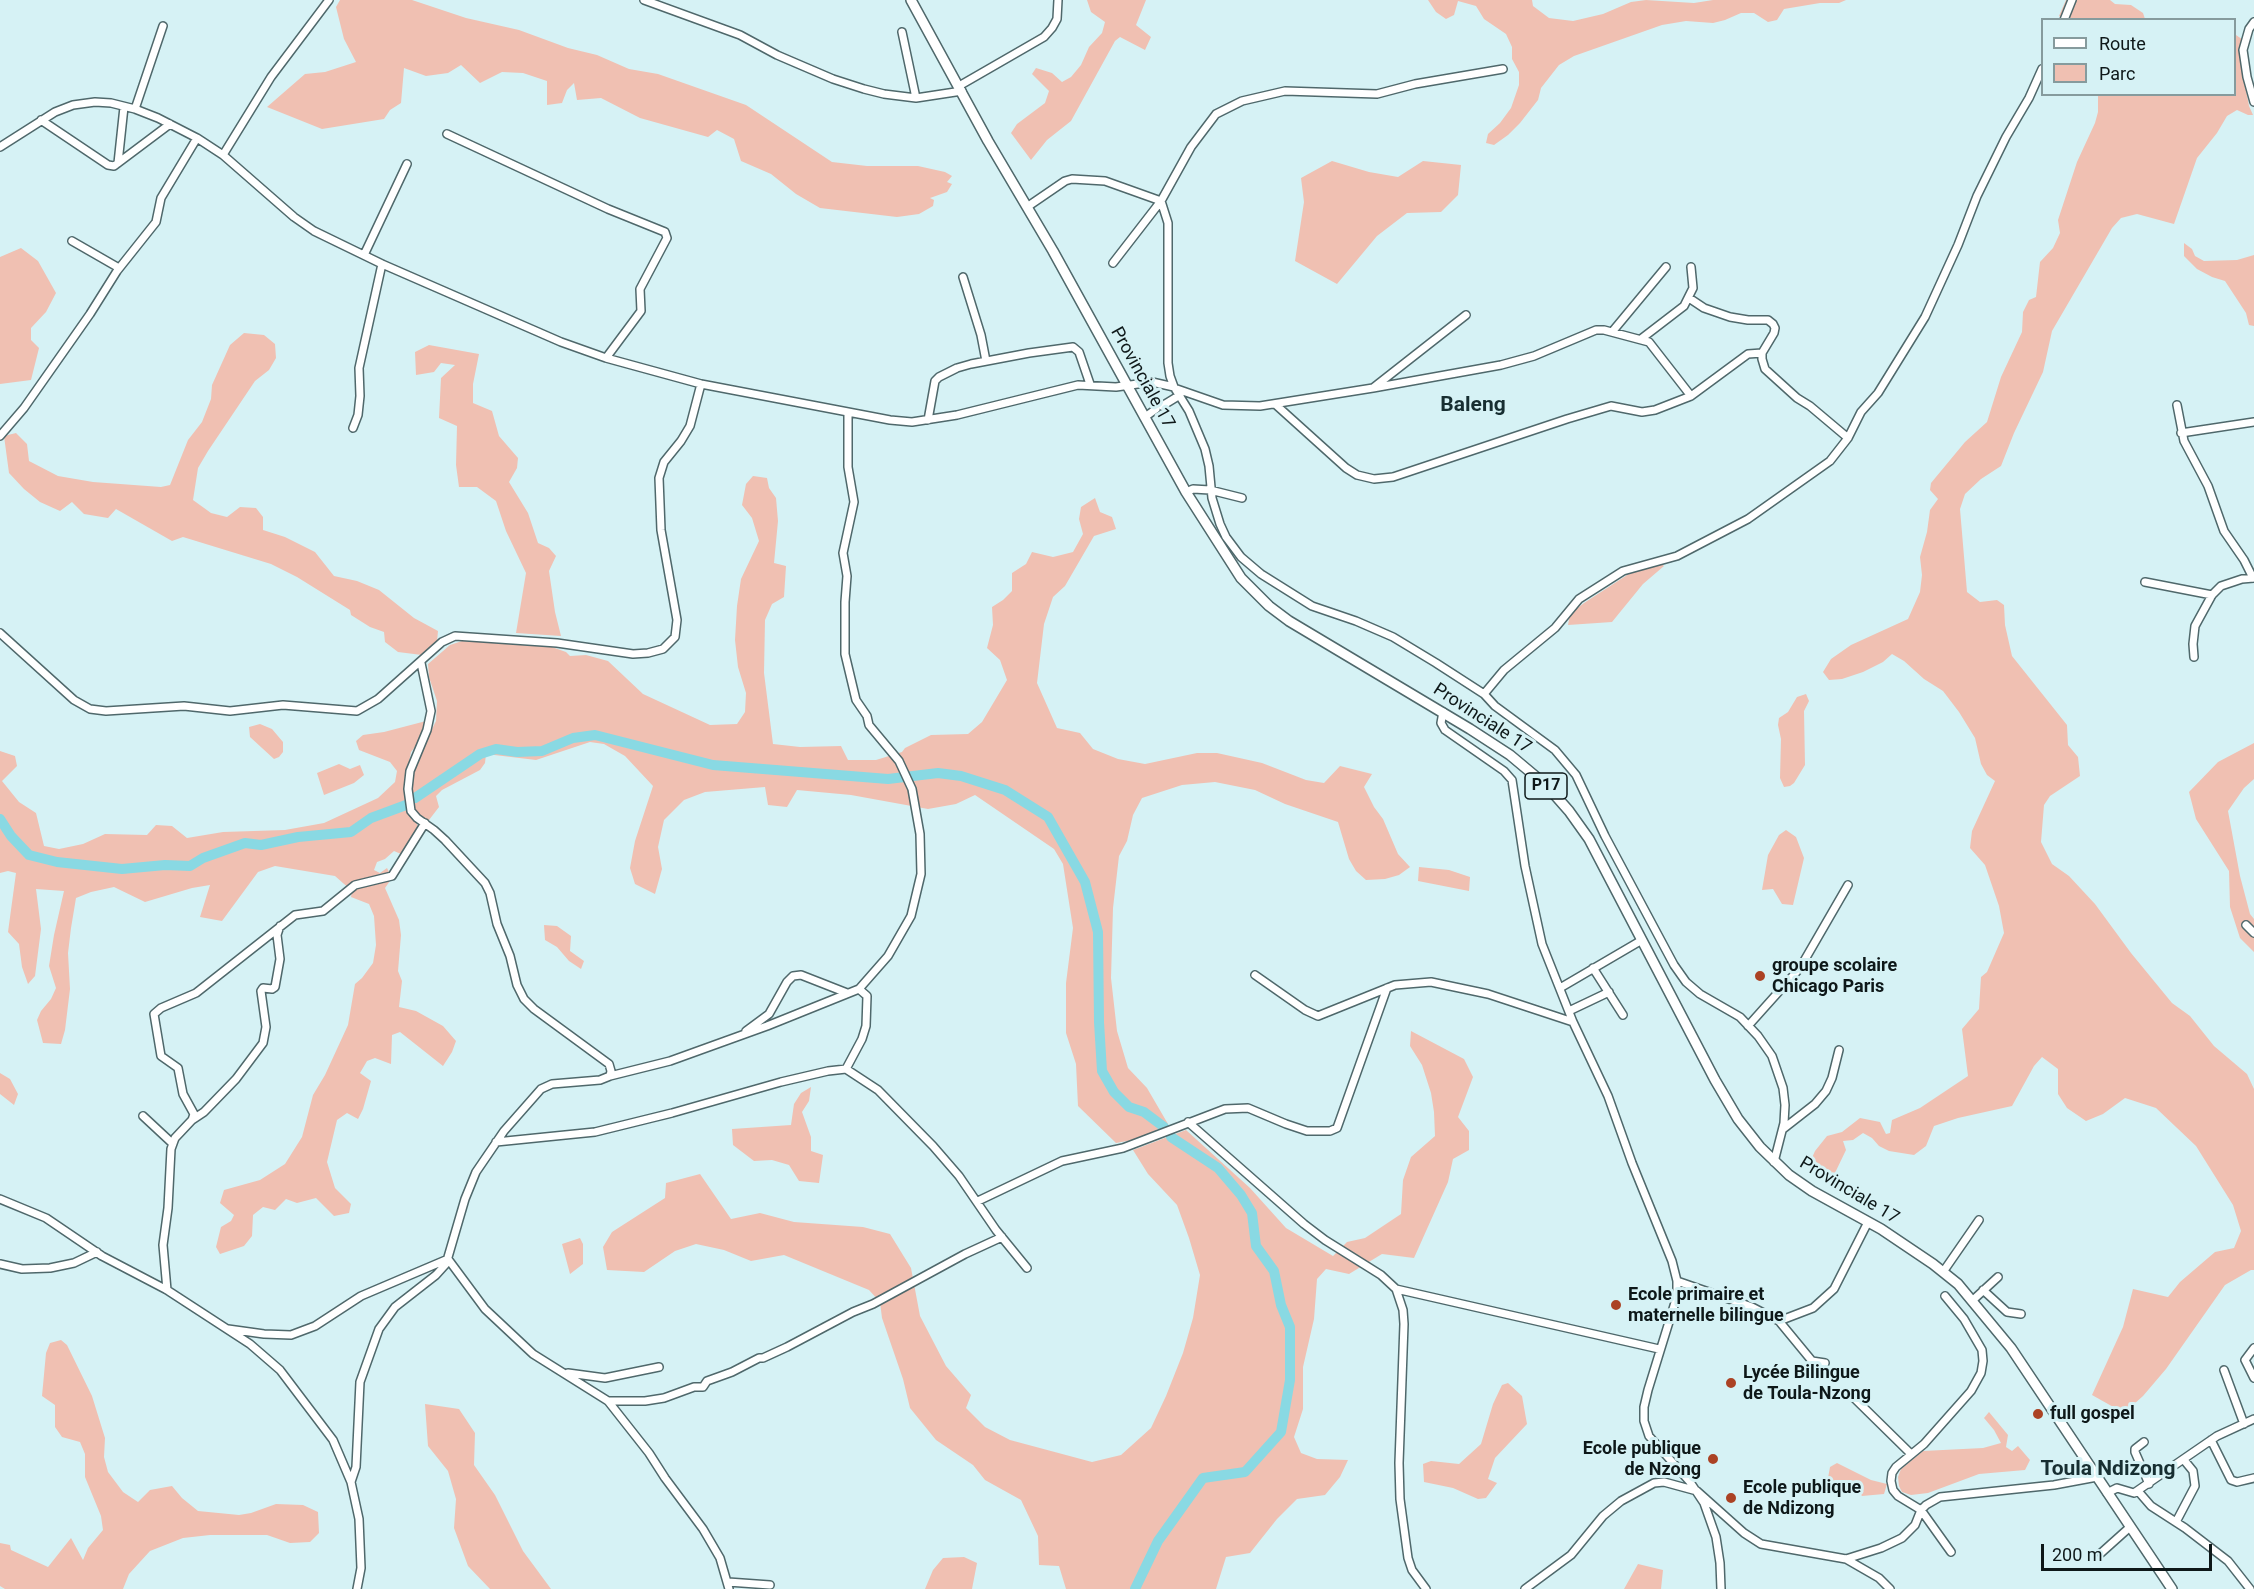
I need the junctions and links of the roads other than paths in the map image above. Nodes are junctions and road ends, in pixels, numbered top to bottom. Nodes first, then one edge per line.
1 (329, 0) edge
2 (644, 0) edge
3 (911, 0) edge
4 (1058, 0) edge
5 (2072, 0) edge
6 (2065, 18) edge
7 (2254, 22) edge
8 (163, 26) dead end
9 (902, 32) dead end
10 (1503, 69) dead end
11 (2041, 73) edge
12 (961, 88) junction
13 (916, 98) junction
14 (2254, 102) edge
15 (124, 107) junction
16 (135, 109) junction
17 (41, 120) junction
18 (170, 124) junction
19 (447, 134) dead end
20 (197, 138) junction
21 (0, 147) edge
22 (223, 155) junction
23 (118, 163) junction
24 (407, 164) dead end
25 (1161, 201) junction
26 (1027, 207) junction
27 (72, 241) dead end
28 (364, 255) junction
29 (1113, 262) dead end
30 (382, 264) junction
31 (1666, 267) dead end
32 (1690, 267) dead end
33 (119, 268) junction
34 (963, 277) dead end
35 (1689, 298) junction
36 (1466, 315) dead end
37 (1612, 332) junction
38 (1641, 339) junction
39 (1762, 353) junction
40 (606, 358) junction
41 (986, 361) junction
42 (701, 384) junction
43 (1090, 384) junction
44 (1128, 387) junction
45 (1373, 388) junction
46 (1177, 391) junction
47 (1691, 396) junction
48 (1275, 404) junction
49 (2177, 405) dead end
50 (848, 413) junction
51 (1145, 417) junction
52 (928, 420) junction
53 (2254, 422) edge
54 (353, 428) dead end
55 (2181, 433) junction
56 (0, 436) edge
57 (1848, 438) junction
58 (1210, 490) junction
59 (1186, 492) junction
60 (1242, 498) dead end
61 (2254, 578) edge
62 (2145, 582) dead end
63 (2212, 595) junction
64 (0, 633) edge
65 (2194, 657) dead end
66 (421, 663) junction
67 (1484, 694) junction
68 (1443, 712) junction
69 (424, 823) junction
70 (1848, 885) dead end
71 (2246, 925) dead end
72 (280, 926) junction
73 (2254, 933) edge
74 (1642, 940) junction
75 (1593, 968) junction
76 (1255, 975) dead end
77 (1387, 988) junction
78 (1560, 988) junction
79 (860, 989) junction
80 (1609, 992) junction
81 (847, 993) junction
82 (1569, 1011) junction
83 (1623, 1015) dead end
84 (1573, 1022) junction
85 (1748, 1026) junction
86 (742, 1035) junction
87 (1839, 1050) dead end
88 (846, 1069) junction
89 (609, 1076) junction
90 (143, 1116) dead end
91 (192, 1120) junction
92 (1188, 1122) junction
93 (1783, 1129) junction
94 (496, 1142) junction
95 (172, 1143) junction
96 (1774, 1162) junction
97 (0, 1199) edge
98 (978, 1201) junction
99 (1979, 1220) dead end
100 (1868, 1221) junction
101 (1002, 1237) junction
102 (97, 1252) junction
103 (448, 1258) junction
104 (0, 1264) edge
105 (1027, 1268) dead end
106 (1943, 1272) junction
107 (1998, 1277) dead end
108 (1677, 1281) junction
109 (1396, 1289) junction
110 (167, 1290) junction
111 (1983, 1290) junction
112 (1945, 1296) dead end
113 (1973, 1300) junction
114 (2020, 1314) dead end
115 (1779, 1321) junction
116 (228, 1329) junction
117 (2254, 1348) edge
118 (1659, 1349) junction
119 (1826, 1363) dead end
120 (659, 1367) dead end
121 (2224, 1370) dead end
122 (563, 1372) junction
123 (2254, 1378) edge
124 (1851, 1395) dead end
125 (608, 1401) junction
126 (2254, 1419) edge
127 (2244, 1424) junction
128 (2211, 1440) junction
129 (2144, 1442) dead end
130 (1910, 1453) junction
131 (2184, 1460) junction
132 (2097, 1477) junction
133 (2254, 1478) edge
134 (351, 1482) junction
135 (2149, 1484) junction
136 (1697, 1491) junction
137 (2138, 1491) junction
138 (2107, 1493) junction
139 (1921, 1510) junction
140 (2176, 1522) junction
141 (2130, 1527) junction
142 (1951, 1552) dead end
143 (2101, 1553) dead end
144 (1846, 1559) junction
145 (770, 1585) dead end
146 (728, 1586) edge
147 (357, 1589) edge
148 (1426, 1589) edge
149 (1525, 1589) edge
150 (1721, 1589) edge
151 (1890, 1589) edge
152 (2172, 1589) edge
153 (2250, 1589) edge

1 - 22 street
2 - 13 street
3 - 12 main road, Provinciale 17 / P17
4 - 12 street
5 - 6 street
7 - 14 street
8 - 16 street
9 - 13 street
10 - 25 street
11 - 57 street
12 - 13 street
12 - 26 main road, Provinciale 17 / P17
15 - 16 street
15 - 17 street
15 - 23 street
16 - 18 street
17 - 21 street
17 - 23 street
18 - 20 street
18 - 23 street
19 - 40 street
20 - 22 street
20 - 33 street
22 - 28 street
24 - 28 street
25 - 26 street
25 - 29 street
25 - 46 street
26 - 44 main road, Provinciale 17 / P17
27 - 33 street
28 - 30 street
30 - 40 street
30 - 54 street
31 - 37 street
32 - 35 street
33 - 56 street
34 - 41 street
35 - 38 street
35 - 39 street
36 - 45 street
37 - 38 street
37 - 45 street
38 - 47 street
39 - 47 street
39 - 57 street
40 - 42 street
41 - 43 street
41 - 52 street
42 - 50 street
42 - 66 street
43 - 44 street
43 - 52 street
44 - 46 street
44 - 51 main road, Provinciale 17 / P17
45 - 48 street
46 - 48 street
46 - 51 street
46 - 58 street
47 - 48 street
49 - 55 street
50 - 52 street
50 - 79 street
51 - 59 main road, Provinciale 17 / P17
53 - 55 street
55 - 61 street
57 - 67 street
58 - 59 street
58 - 60 street
58 - 67 street
59 - 68 main road, Provinciale 17 / P17
61 - 63 street
62 - 63 street
63 - 65 street
64 - 66 street
66 - 69 street
67 - 85 street
68 - 74 main road, Provinciale 17 / P17
68 - 78 street
69 - 72 street
69 - 89 street
70 - 85 street
71 - 73 street
72 - 91 street
72 - 91 street
74 - 75 street
74 - 96 main road, Provinciale 17 / P17
75 - 78 street
75 - 80 street
76 - 77 street
77 - 84 street
77 - 92 street
78 - 82 street
79 - 81 street
79 - 88 street
80 - 82 street
80 - 83 street
81 - 86 street
81 - 86 street
82 - 84 street
84 - 108 street
85 - 93 street
86 - 89 street
87 - 93 street
88 - 94 street
88 - 98 street
89 - 94 street
90 - 95 street
91 - 95 street
92 - 98 street
92 - 109 street
93 - 96 street
94 - 103 street
95 - 110 street
96 - 100 main road, Provinciale 17 / P17
97 - 102 street
98 - 101 street
99 - 106 street
100 - 106 main road, Provinciale 17 / P17
100 - 115 street
101 - 105 street
101 - 125 street
102 - 104 street
102 - 110 street
103 - 116 street
103 - 122 street
103 - 134 street
106 - 113 main road, Provinciale 17 / P17
107 - 111 street
108 - 115 street
108 - 118 street
109 - 118 street
109 - 148 street
110 - 116 street
111 - 113 street
111 - 114 street
112 - 130 street
113 - 132 main road, Provinciale 17 / P17
115 - 119 street
116 - 134 street
117 - 123 street
118 - 136 street
120 - 122 street
121 - 127 street
122 - 125 street
124 - 130 street
125 - 146 street
126 - 127 street
127 - 128 street
128 - 131 street
128 - 133 street
129 - 135 street
130 - 139 street
131 - 135 street
131 - 140 street
132 - 138 main road, Provinciale 17 / P17
132 - 139 street
134 - 147 street
135 - 137 street
136 - 144 street
136 - 149 street
136 - 150 street
137 - 138 street
137 - 140 street
138 - 141 main road, Provinciale 17 / P17
139 - 142 street
139 - 144 street
140 - 153 street
141 - 143 street
141 - 152 main road, Provinciale 17 / P17
144 - 151 street
145 - 146 street

